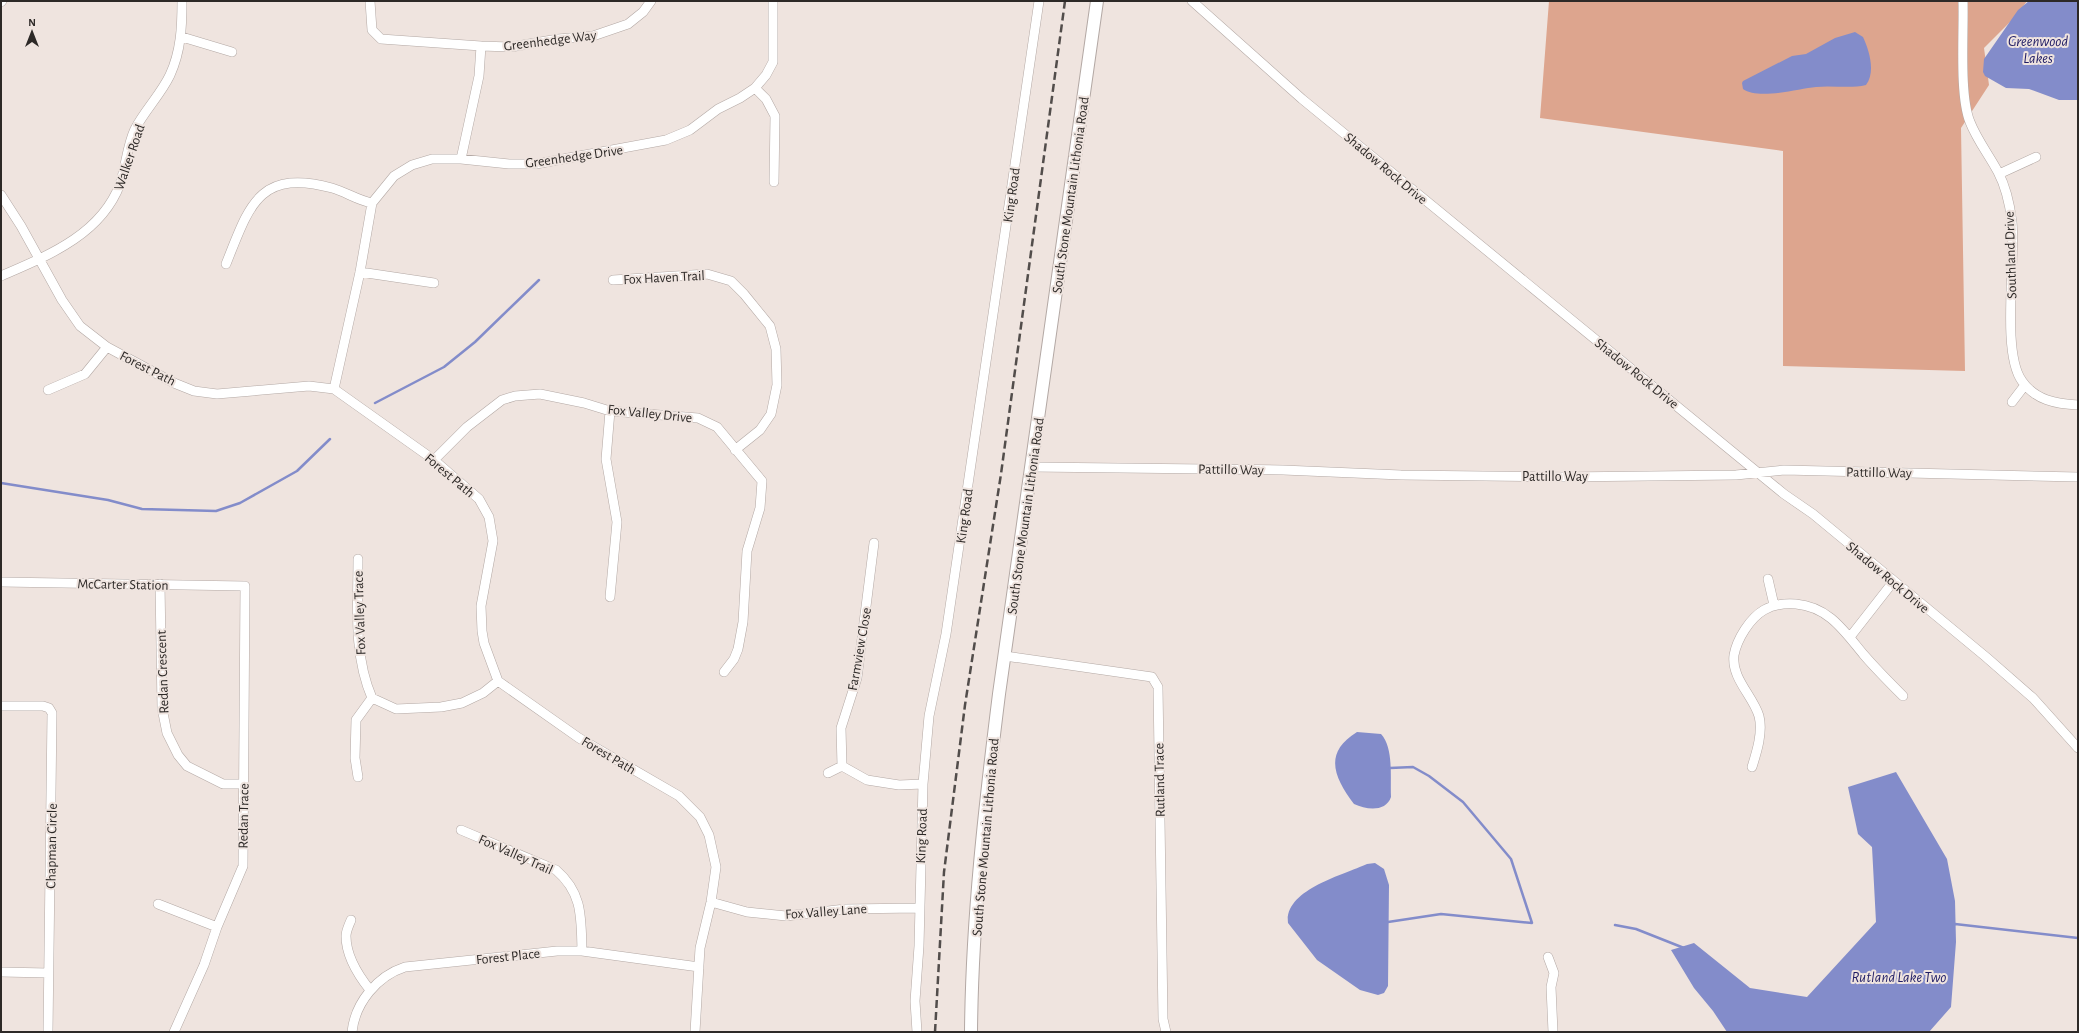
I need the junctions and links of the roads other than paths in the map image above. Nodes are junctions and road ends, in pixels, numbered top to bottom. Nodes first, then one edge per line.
1 (182, 1) edge
2 (370, 1) edge
3 (651, 1) edge
4 (773, 1) edge
5 (1039, 1) edge
6 (1098, 1) edge
7 (1192, 1) edge
8 (1963, 1) edge
9 (182, 37) junction
10 (481, 46) junction
11 (232, 52) dead end
12 (755, 88) junction
13 (2036, 157) dead end
14 (461, 159) junction
15 (1999, 174) junction
16 (774, 182) dead end
17 (1, 195) edge
18 (372, 203) junction
19 (38, 260) junction
20 (226, 264) dead end
21 (360, 272) junction
22 (1, 276) edge
23 (613, 280) dead end
24 (434, 283) dead end
25 (107, 347) junction
26 (2025, 385) junction
27 (48, 390) dead end
28 (334, 390) junction
29 (2012, 402) dead end
30 (2078, 405) edge
31 (610, 411) junction
32 (735, 450) junction
33 (434, 460) junction
34 (1032, 467) junction
35 (1759, 473) junction
36 (2078, 477) edge
37 (874, 543) dead end
38 (358, 559) dead end
39 (1768, 579) dead end
40 (1, 582) edge
41 (1894, 582) junction
42 (160, 584) junction
43 (245, 586) joint
44 (610, 597) dead end
45 (1774, 605) junction
46 (1850, 637) junction
47 (1005, 656) junction
48 (724, 672) dead end
49 (498, 681) junction
50 (1903, 696) dead end
51 (372, 698) junction
52 (1, 706) edge
53 (2078, 748) edge
54 (842, 766) junction
55 (1752, 766) dead end
56 (828, 773) dead end
57 (358, 777) dead end
58 (244, 784) junction
59 (923, 784) junction
60 (462, 830) dead end
61 (711, 902) junction
62 (158, 904) dead end
63 (918, 908) junction
64 (351, 920) dead end
65 (217, 927) junction
66 (582, 951) junction
67 (1548, 957) dead end
68 (699, 967) junction
69 (1, 972) edge
70 (48, 973) junction
71 (370, 990) junction
72 (48, 1032) edge
73 (174, 1032) edge
74 (352, 1032) edge
75 (695, 1032) edge
76 (917, 1032) edge
77 (971, 1032) edge
78 (1166, 1032) edge
79 (1553, 1032) edge

1 - 9 street, Walker Road
2 - 10 street, Greenhedge Way
3 - 10 street, Greenhedge Way
4 - 12 street, Greenhedge Drive
5 - 59 street, King Road
6 - 34 main road, South Stone Mountain Lithonia Road
7 - 35 street, Shadow Rock Drive
8 - 15 street, Southland Drive
9 - 11 street
9 - 19 street, Walker Road
10 - 14 street
12 - 14 street, Greenhedge Drive
12 - 16 street
13 - 15 street
14 - 18 street, Greenhedge Drive
15 - 26 street, Southland Drive
17 - 19 street, Forest Path
18 - 20 street
18 - 21 street, Greenhedge Drive
19 - 22 street, Walker Road
19 - 25 street, Forest Path
21 - 24 street
21 - 28 street, Greenhedge Drive
23 - 32 street, Fox Haven Trail
25 - 27 street
25 - 28 street, Forest Path
26 - 29 street
26 - 30 street, Southland Drive
28 - 33 street, Forest Path
31 - 32 street, Fox Valley Drive
31 - 33 street, Fox Valley Drive
31 - 44 street
32 - 48 street, Fox Valley Drive
33 - 49 street, Forest Path
34 - 35 street, Pattillo Way
34 - 47 main road, South Stone Mountain Lithonia Road
35 - 36 street, Pattillo Way
35 - 41 street, Shadow Rock Drive
37 - 54 street, Farmview Close
38 - 51 street, Fox Valley Trace
39 - 45 street
40 - 42 street, McCarter Station
41 - 46 street
41 - 53 street, Shadow Rock Drive
42 - 43 street, McCarter Station
42 - 58 street, Redan Crescent
43 - 58 street, Redan Trace
45 - 46 street
45 - 55 street
46 - 50 street
47 - 77 main road, South Stone Mountain Lithonia Road
47 - 78 street, Rutland Trace
49 - 51 street
49 - 61 street, Forest Path
51 - 57 street
52 - 70 street, Chapman Circle
54 - 56 street
54 - 59 street
58 - 65 street, Redan Trace
59 - 63 street, King Road
60 - 66 street, Fox Valley Trail
61 - 63 street, Fox Valley Lane
61 - 68 street, Forest Path
62 - 65 street
63 - 76 street, King Road
64 - 71 street
65 - 73 street, Redan Trace
66 - 68 street, Forest Place
66 - 71 street, Forest Place
67 - 79 street
68 - 75 street, Forest Path
69 - 70 street
70 - 72 street, Chapman Circle
71 - 74 street, Forest Place

